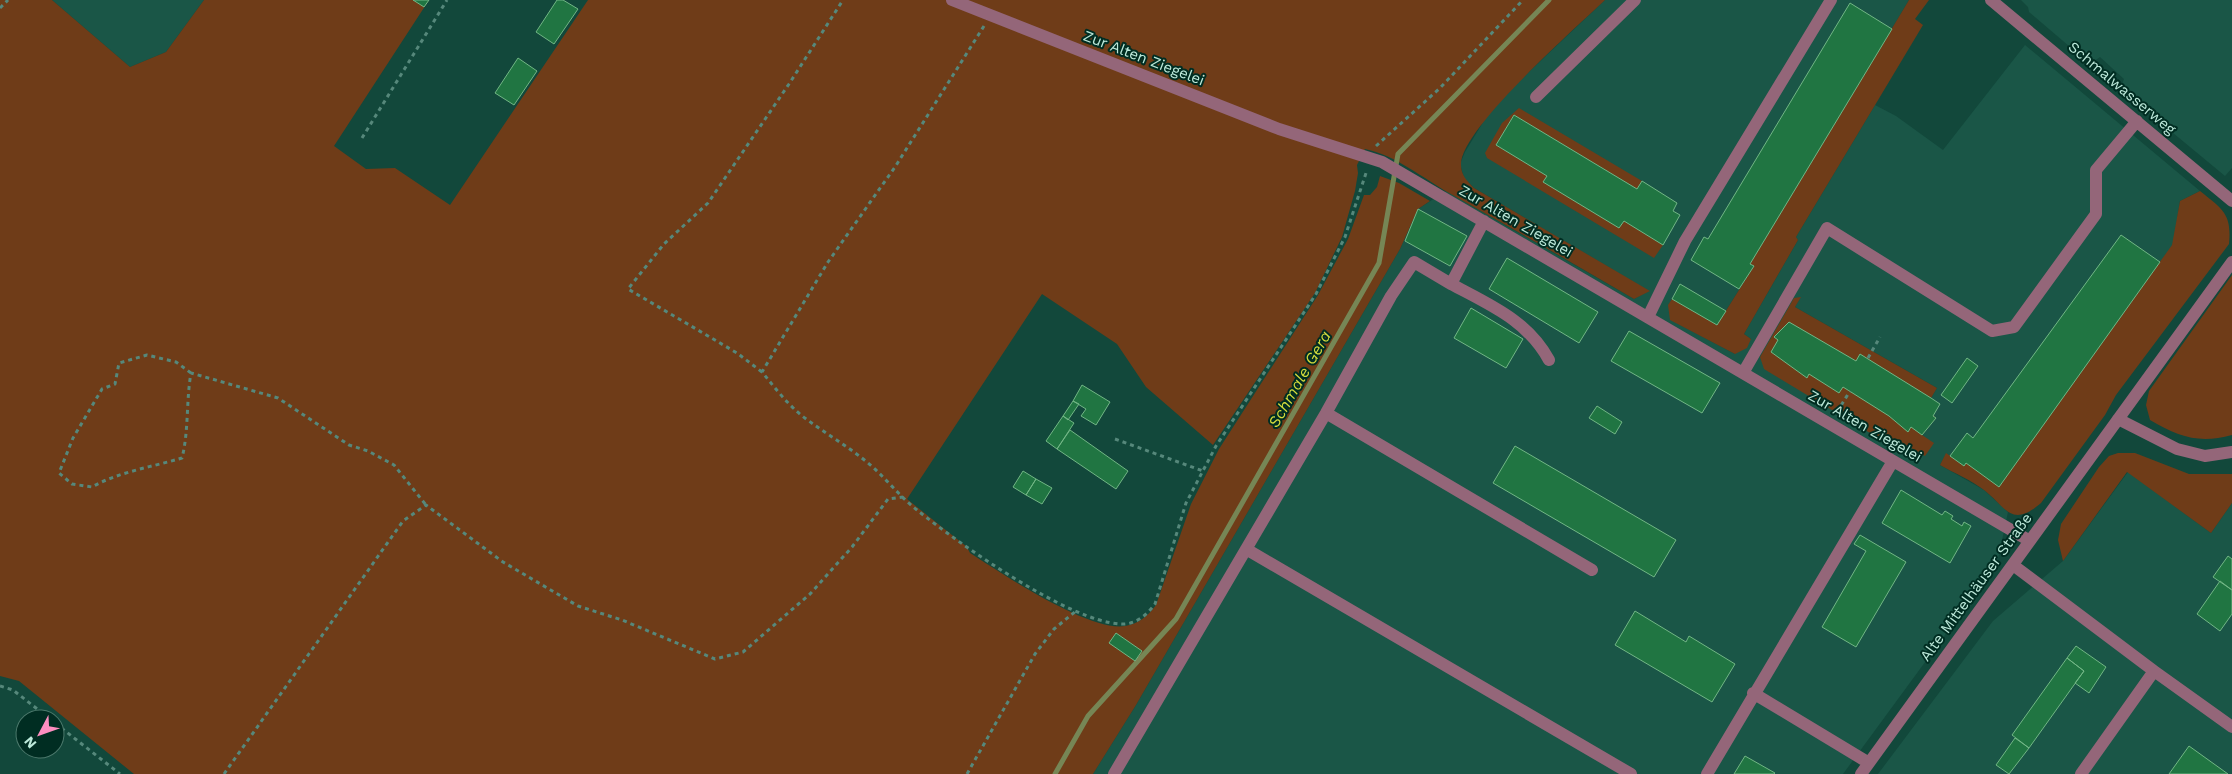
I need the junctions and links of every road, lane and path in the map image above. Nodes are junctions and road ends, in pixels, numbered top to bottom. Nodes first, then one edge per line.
1 (8, 0) edge
2 (447, 0) edge
3 (843, 0) edge
4 (952, 0) edge
5 (1523, 0) edge
6 (1635, 0) edge
7 (1831, 0) edge
8 (1991, 0) edge
9 (0, 8) edge
10 (990, 16) junction
11 (1536, 98) dead end
12 (2137, 121) junction
13 (362, 138) dead end
14 (1377, 160) junction
15 (2232, 201) edge
16 (1484, 221) junction
17 (2232, 262) edge
18 (1451, 284) junction
19 (1648, 317) junction
20 (1880, 337) dead end
21 (1868, 358) dead end
22 (1549, 360) dead end
23 (762, 372) junction
24 (191, 373) junction
25 (1743, 373) junction
26 (1850, 391) dead end
27 (1326, 413) junction
28 (1837, 413) dead end
29 (2118, 420) junction
30 (1115, 439) dead end
31 (2232, 452) edge
32 (1893, 461) junction
33 (1203, 471) junction
34 (902, 498) junction
35 (426, 505) junction
36 (2030, 541) junction
37 (1246, 549) junction
38 (2012, 565) junction
39 (1592, 570) dead end
40 (1076, 611) junction
41 (2154, 671) junction
42 (0, 686) edge
43 (1754, 693) junction
44 (37, 709) edge
45 (2232, 727) edge
46 (65, 731) edge
47 (1869, 763) junction
48 (120, 774) edge
49 (224, 774) edge
50 (968, 774) edge
51 (1114, 774) edge
52 (1631, 774) edge
53 (1707, 774) edge
54 (1861, 774) edge
55 (2081, 774) edge

1 - 9 path
2 - 13 path
3 - 23 path
4 - 10 street, Zur Alten Ziegelei
5 - 14 path
6 - 11 street
7 - 19 street
8 - 12 street, Schmalwasserweg
10 - 14 street, Zur Alten Ziegelei
10 - 23 path
12 - 15 street, Schmalwasserweg
12 - 25 street
14 - 16 street, Zur Alten Ziegelei
14 - 33 path
16 - 18 street
16 - 19 street, Zur Alten Ziegelei
17 - 29 street, Alte Mittelhäuser Straße
18 - 22 street
18 - 27 street
19 - 25 street, Zur Alten Ziegelei
20 - 21 path
23 - 34 path
24 - 24 path
24 - 35 path
25 - 32 street, Zur Alten Ziegelei
26 - 28 path
27 - 37 street
27 - 39 street
29 - 31 street
29 - 36 street, Alte Mittelhäuser Straße
30 - 33 path
32 - 36 street, Zur Alten Ziegelei
32 - 43 street
33 - 40 path
34 - 35 path
34 - 40 path
35 - 49 path
36 - 38 street, Alte Mittelhäuser Straße
37 - 51 street
37 - 52 street
38 - 41 street
38 - 47 street, Alte Mittelhäuser Straße
40 - 50 path
41 - 45 street
41 - 55 street
42 - 44 path
43 - 47 street
43 - 53 street
46 - 48 path
47 - 54 street, Alte Mittelhäuser Straße

